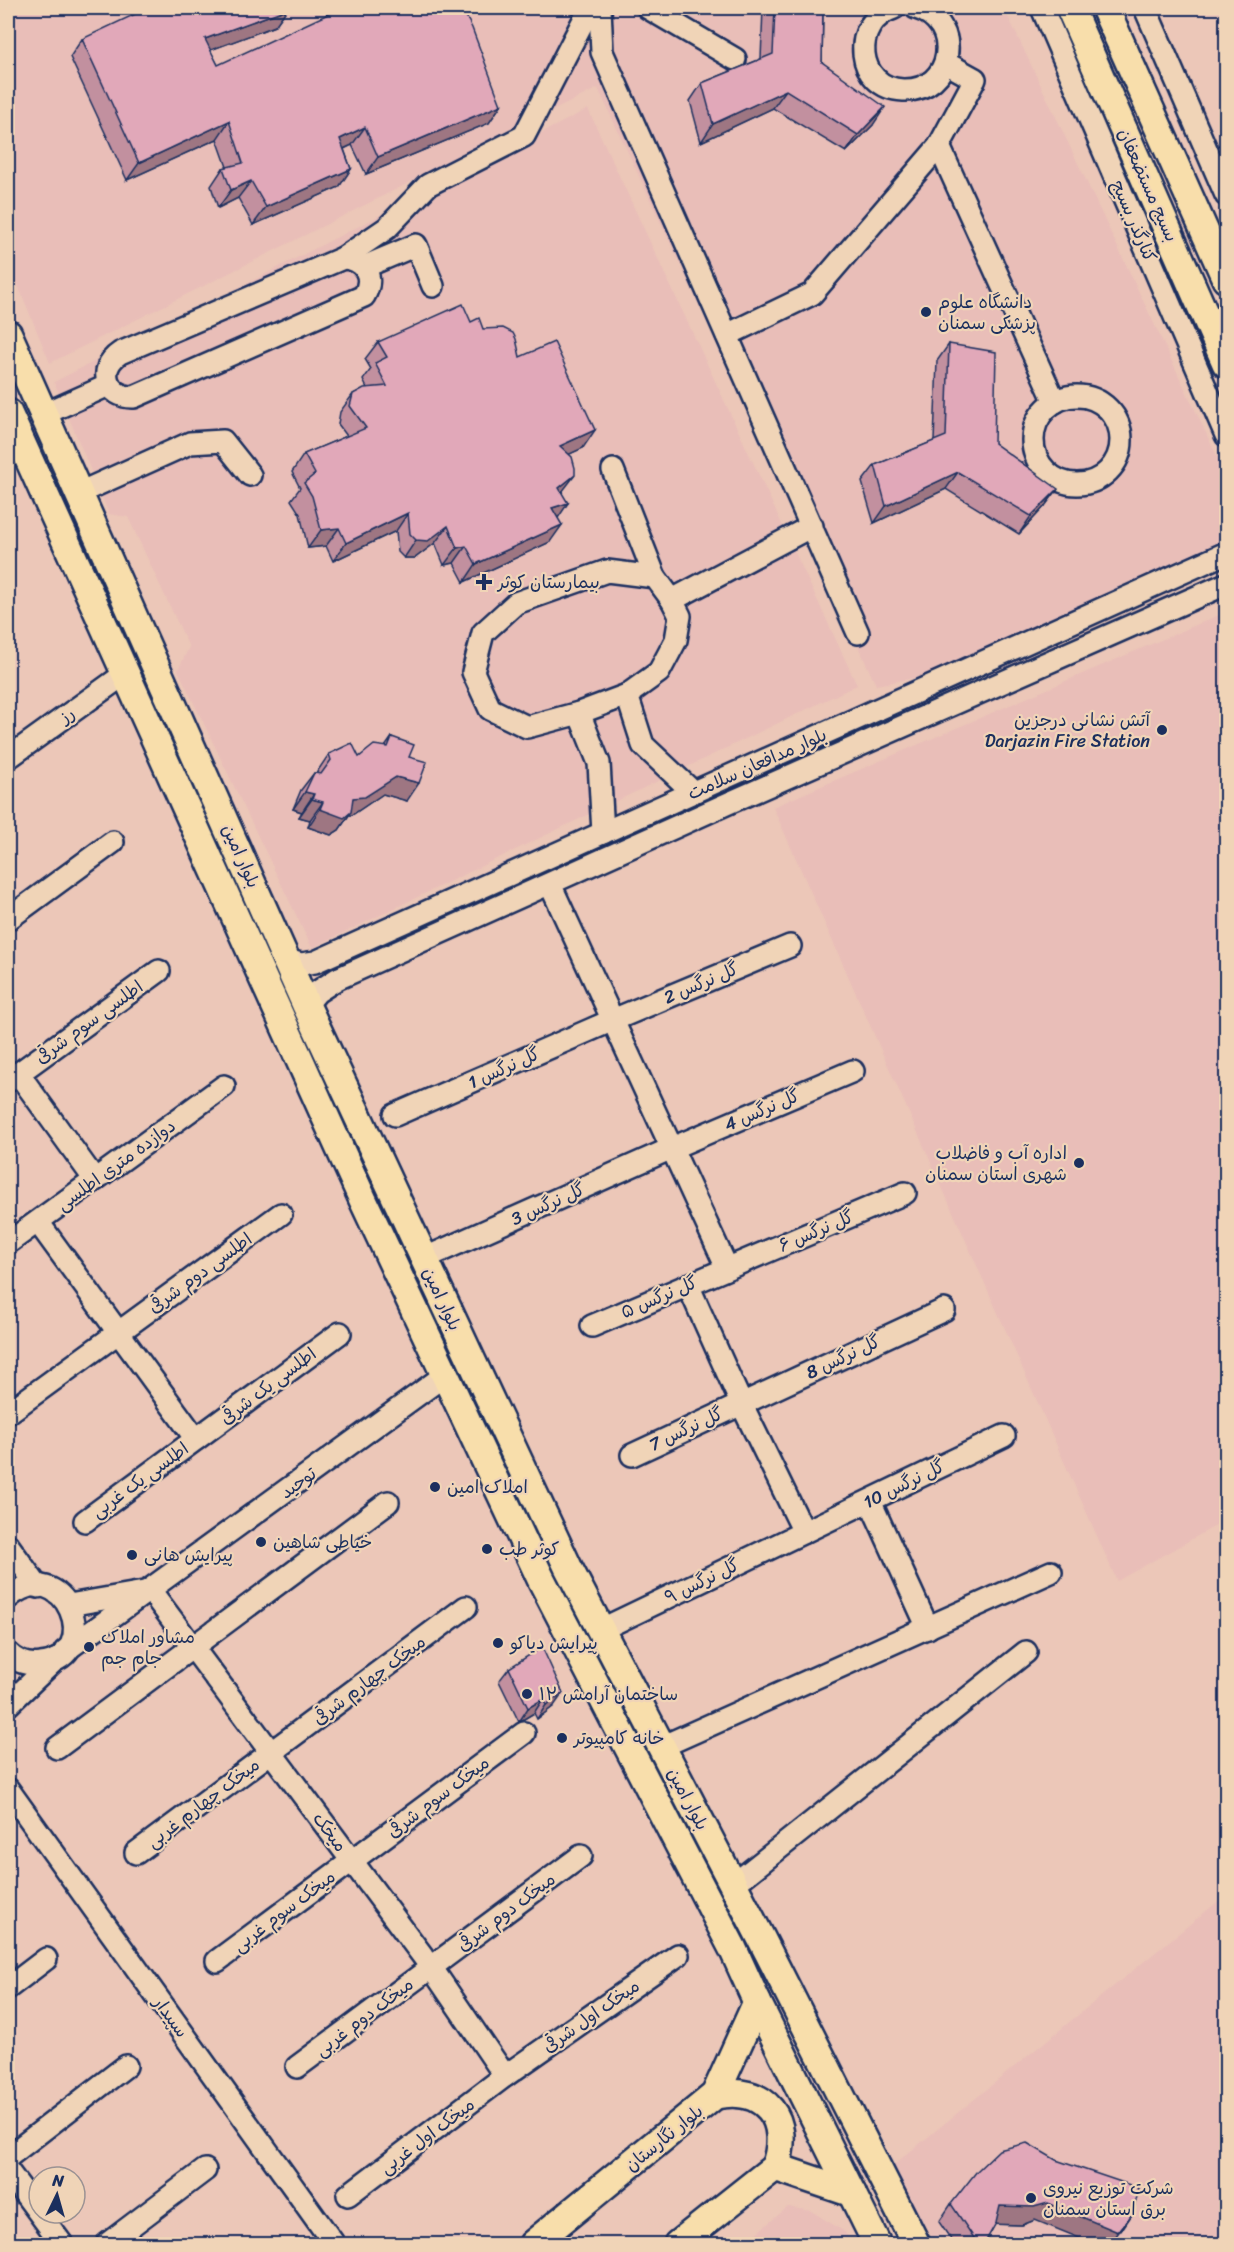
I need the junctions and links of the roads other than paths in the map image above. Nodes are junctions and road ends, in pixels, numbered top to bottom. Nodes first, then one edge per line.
1 (590, 8) edge
2 (600, 8) edge
3 (648, 8) edge
4 (894, 8) edge
5 (916, 8) edge
6 (1042, 8) edge
7 (1070, 8) edge
8 (1105, 8) edge
9 (1145, 8) edge
10 (1118, 39) junction
11 (1088, 51) junction
12 (735, 59) dead end
13 (945, 63) junction
14 (939, 146) junction
15 (1227, 195) edge
16 (343, 258) junction
17 (364, 267) junction
18 (1227, 279) edge
19 (433, 286) dead end
20 (8, 334) edge
21 (727, 335) junction
22 (1227, 363) edge
23 (109, 385) junction
24 (1055, 402) junction
25 (44, 414) junction
26 (9, 423) edge
27 (1227, 435) edge
28 (613, 470) dead end
29 (250, 475) dead end
30 (79, 493) junction
31 (812, 526) junction
32 (1227, 553) edge
33 (655, 578) junction
34 (1227, 584) edge
35 (672, 600) junction
36 (858, 633) dead end
37 (126, 673) junction
38 (627, 695) junction
39 (579, 713) junction
40 (825, 734) junction
41 (776, 756) junction
42 (835, 757) junction
43 (8, 758) edge
44 (786, 778) junction
45 (693, 792) junction
46 (219, 805) junction
47 (191, 818) junction
48 (603, 833) junction
49 (113, 842) dead end
50 (550, 884) junction
51 (8, 919) edge
52 (790, 946) dead end
53 (326, 957) junction
54 (286, 960) junction
55 (159, 971) dead end
56 (337, 979) junction
57 (306, 1005) junction
58 (613, 1020) junction
59 (853, 1071) dead end
60 (13, 1077) edge
61 (224, 1086) dead end
62 (395, 1115) dead end
63 (672, 1148) junction
64 (95, 1180) junction
65 (389, 1186) junction
66 (905, 1193) dead end
67 (363, 1200) junction
68 (281, 1214) dead end
69 (38, 1222) junction
70 (8, 1243) edge
71 (423, 1259) junction
72 (727, 1268) junction
73 (688, 1285) junction
74 (944, 1310) dead end
75 (592, 1326) dead end
76 (118, 1332) junction
77 (340, 1333) dead end
78 (445, 1375) junction
79 (741, 1403) junction
80 (8, 1413) edge
81 (1004, 1436) dead end
82 (196, 1439) junction
83 (632, 1455) dead end
84 (870, 1501) junction
85 (388, 1503) dead end
86 (84, 1521) dead end
87 (804, 1532) junction
88 (8, 1545) edge
89 (567, 1567) junction
90 (1051, 1572) dead end
91 (541, 1580) junction
92 (38, 1587) junction
93 (150, 1590) junction
94 (8, 1598) edge
95 (69, 1605) junction
96 (466, 1607) dead end
97 (928, 1628) junction
98 (600, 1630) junction
99 (193, 1647) junction
100 (1026, 1652) dead end
101 (61, 1655) junction
102 (8, 1656) edge
103 (8, 1705) edge
104 (524, 1733) dead end
105 (661, 1747) junction
106 (57, 1748) dead end
107 (271, 1753) junction
108 (8, 1789) edge
109 (136, 1853) dead end
110 (581, 1856) dead end
111 (352, 1861) junction
112 (734, 1885) junction
113 (678, 1955) dead end
114 (46, 1959) dead end
115 (217, 1961) dead end
116 (431, 1967) junction
117 (8, 1988) edge
118 (757, 2002) junction
119 (126, 2066) dead end
120 (297, 2067) dead end
121 (505, 2076) junction
122 (715, 2096) junction
123 (8, 2157) edge
124 (775, 2167) junction
125 (205, 2170) dead end
126 (8, 2171) edge
127 (852, 2193) junction
128 (348, 2194) dead end
129 (62, 2244) edge
130 (107, 2244) edge
131 (334, 2244) edge
132 (533, 2244) edge
133 (678, 2244) edge
134 (877, 2244) edge
135 (916, 2244) edge

1 - 16 street
2 - 21 street
3 - 12 street
4 - 13 street
5 - 13 street
6 - 27 street, کنارگذر بسیج
7 - 11 main road, بسیج مستضعفان
8 - 10 main road, بسیج مستضعفان
9 - 15 street
10 - 11 main road
10 - 18 main road, بسیج مستضعفان
11 - 22 main road, بسیج مستضعفان
13 - 14 street
14 - 21 street
14 - 24 street
16 - 17 street
16 - 23 street
17 - 19 street
17 - 23 street
20 - 25 main road, بلوار امین
21 - 31 street
23 - 25 street
24 - 24 street
25 - 30 main road, بلوار امین
26 - 37 main road, بلوار امین
28 - 33 street
29 - 30 street
30 - 46 main road, بلوار امین
31 - 35 street
31 - 36 street
32 - 40 street, بلوار مدافعان سلامت
33 - 35 street
33 - 39 street
34 - 42 street, بلوار مدافعان سلامت
35 - 38 street
37 - 43 street, رز
37 - 47 main road, بلوار امین
38 - 39 street
38 - 45 street
39 - 48 street
40 - 41 street, بلوار مدافعان سلامت
40 - 42 street
41 - 44 street
41 - 45 street, بلوار مدافعان سلامت
42 - 44 street, بلوار مدافعان سلامت
44 - 50 street, بلوار مدافعان سلامت
45 - 48 street, بلوار مدافعان سلامت
46 - 47 main road
46 - 54 main road, بلوار امین
47 - 67 main road, بلوار امین
48 - 53 street, بلوار مدافعان سلامت
49 - 51 street
50 - 56 street, بلوار مدافعان سلامت
50 - 58 street
52 - 58 street, گل نرگس 2
53 - 54 street, بلوار مدافعان سلامت
53 - 56 street
54 - 57 main road, بلوار امین
55 - 60 street, اطلسی سوم شرقی
56 - 57 street, بلوار مدافعان سلامت
57 - 65 main road, بلوار امین
58 - 62 street, گل نرگس 1
58 - 63 street
59 - 63 street, گل نرگس 4
60 - 64 street
61 - 64 street, دوازده متری اطلسی
63 - 71 street, گل نرگس 3
63 - 72 street
64 - 69 street, دوازده متری اطلسی
65 - 67 main road
65 - 71 main road, بلوار امین
66 - 72 street, گل نرگس ۶
67 - 78 main road, بلوار امین
68 - 76 street, اطلسی دوم شرقی
69 - 70 street, دوازده متری اطلسی
69 - 76 street
71 - 89 main road, بلوار امین
72 - 73 street, گل نرگس ۵
73 - 75 street, گل نرگس ۵
73 - 79 street
74 - 79 street, گل نرگس 8
76 - 80 street, اطلسی دوم شرقی
76 - 82 street
77 - 82 street, اطلسی یک شرقی
78 - 91 main road, بلوار امین
78 - 93 street, توحید
79 - 83 street, گل نرگس 7
79 - 87 street
81 - 84 street, گل نرگس 10
82 - 86 street, اطلسی یک غربی
84 - 87 street, گل نرگس 10
84 - 97 street
85 - 99 street
87 - 98 street, گل نرگس ۹
88 - 92 street
89 - 91 main road
89 - 98 main road, بلوار امین
90 - 97 street
91 - 118 main road, بلوار امین
92 - 94 street
92 - 95 street
93 - 95 street, توحید
93 - 99 street, میخک
93 - 101 street, توحید
95 - 101 street
96 - 107 street, میخک چهارم شرقی
97 - 105 street
98 - 105 main road, بلوار امین
99 - 106 street
99 - 107 street, میخک
100 - 112 street
101 - 102 street
101 - 103 street, توحید
104 - 111 street, میخک سوم شرقی
105 - 112 main road, بلوار امین
107 - 109 street, میخک چهارم غربی
107 - 111 street, میخک
108 - 131 street, سپیدار
110 - 116 street, میخک دوم شرقی
111 - 115 street, میخک سوم غربی
111 - 116 street, میخک
112 - 135 main road, بلوار امین
113 - 121 street, میخک اول شرقی
114 - 117 street
116 - 120 street, میخک دوم غربی
116 - 121 street, میخک
118 - 122 main road, بلوار نگارستان
118 - 127 main road, بلوار امین
119 - 123 street
121 - 128 street, میخک اول غربی
122 - 124 main road
122 - 132 main road, بلوار نگارستان
124 - 127 main road
124 - 133 main road
125 - 130 street
126 - 129 street
127 - 134 main road, بلوار امین

